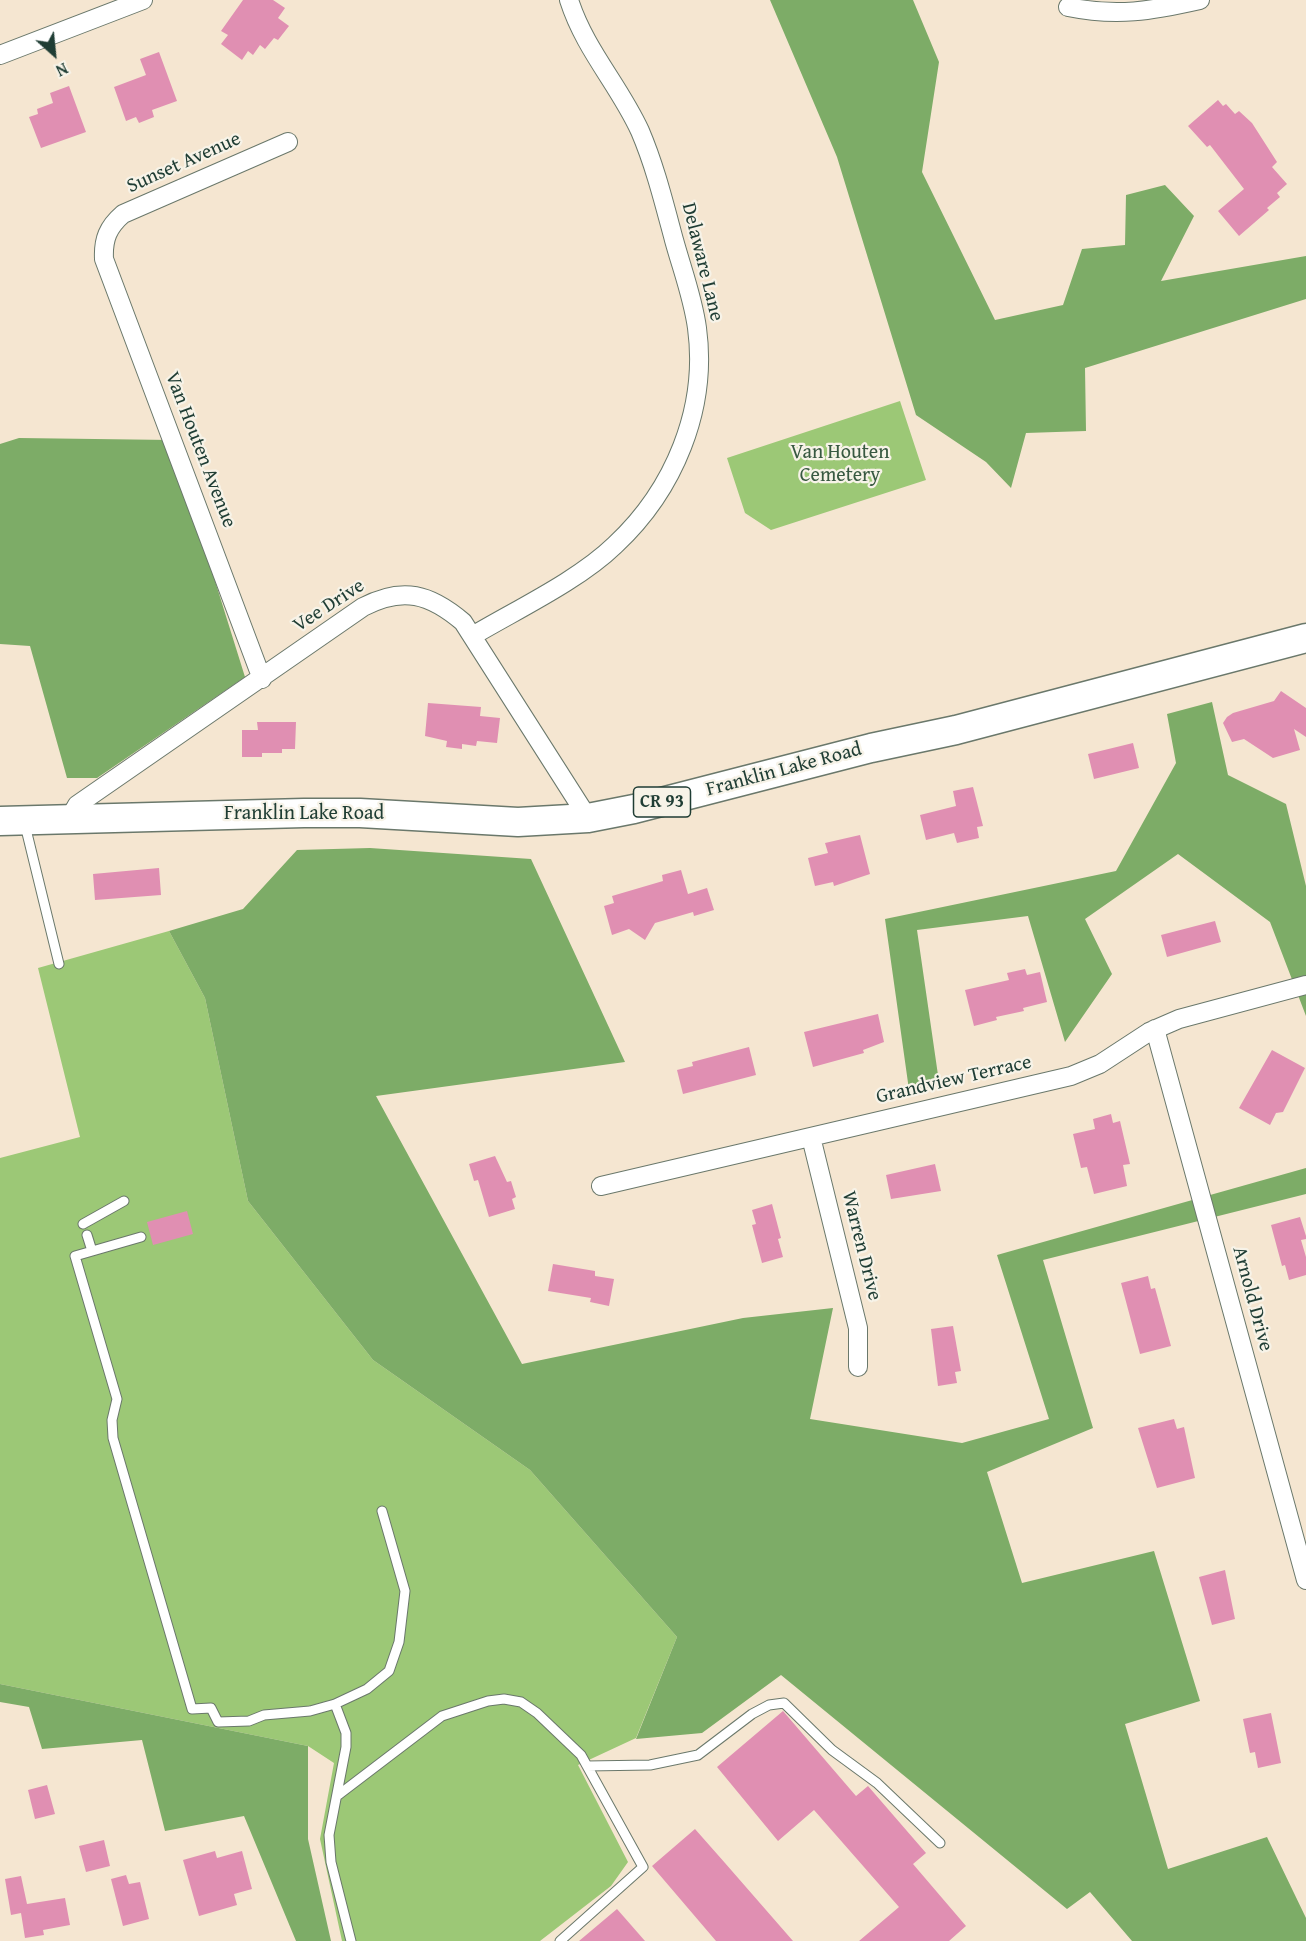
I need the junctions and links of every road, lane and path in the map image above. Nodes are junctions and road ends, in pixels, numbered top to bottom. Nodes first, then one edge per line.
1 (143, 0) edge
2 (569, 0) edge
3 (1200, 0) edge
4 (1068, 7) dead end
5 (0, 55) edge
6 (288, 142) dead end
7 (105, 235) joint
8 (474, 635) junction
9 (1306, 638) edge
10 (262, 679) junction
11 (588, 818) junction
12 (69, 819) junction
13 (11, 820) edge
14 (59, 964) dead end
15 (1306, 985) edge
16 (1155, 1029) junction
17 (811, 1137) junction
18 (601, 1186) dead end
19 (124, 1201) dead end
20 (83, 1224) dead end
21 (87, 1235) dead end
22 (141, 1237) dead end
23 (92, 1251) junction
24 (858, 1367) dead end
25 (382, 1511) dead end
26 (1306, 1580) edge
27 (335, 1704) junction
28 (587, 1766) junction
29 (337, 1796) junction
30 (940, 1842) dead end
31 (351, 1941) edge
32 (560, 1941) edge

1 - 5 street
2 - 8 street, Delaware Lane
3 - 4 street
6 - 7 street, Sunset Avenue
7 - 10 street, Van Houten Avenue
8 - 10 street, Vee Drive
8 - 11 street, Vee Drive
9 - 11 main road, Franklin Lake Road / CR 93
10 - 12 street, Vee Drive
11 - 12 main road, Franklin Lake Road / CR 93
12 - 13 main road, Franklin Lake Road / CR 93
13 - 14 lane
15 - 16 street, Grandview Terrace
16 - 17 street, Grandview Terrace
16 - 26 street, Arnold Drive
17 - 18 street, Grandview Terrace
17 - 24 street, Warren Drive
19 - 20 lane
21 - 23 lane
22 - 23 lane
23 - 27 lane
25 - 27 lane
27 - 29 lane
28 - 29 lane
28 - 30 lane
28 - 32 lane
29 - 31 lane

